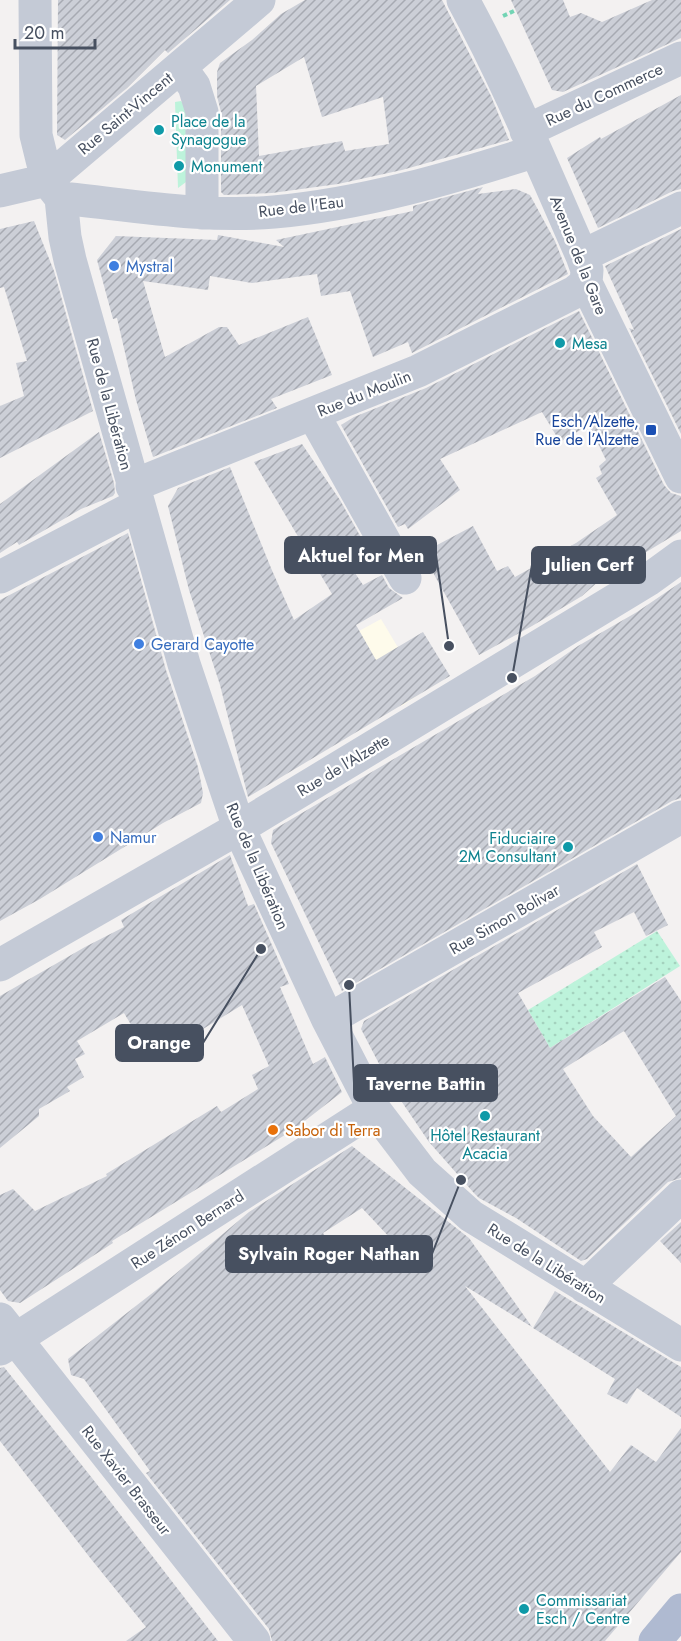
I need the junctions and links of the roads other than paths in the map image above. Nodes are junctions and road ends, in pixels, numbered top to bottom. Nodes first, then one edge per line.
1 (35, 0) edge
2 (259, 0) edge
3 (463, 0) edge
4 (681, 58) edge
5 (180, 67) junction
6 (531, 141) junction
7 (54, 189) junction
8 (0, 190) edge
9 (681, 208) edge
10 (202, 213) junction
11 (584, 269) junction
12 (313, 414) junction
13 (681, 477) edge
14 (135, 496) junction
15 (681, 556) edge
16 (0, 577) edge
17 (405, 578) dead end
18 (681, 817) edge
19 (239, 828) junction
20 (0, 965) edge
21 (328, 1020) junction
22 (374, 1109) junction
23 (681, 1196) edge
24 (585, 1287) junction
25 (5, 1336) edge
26 (681, 1345) edge
27 (681, 1610) edge
28 (254, 1641) edge
29 (655, 1641) edge

1 - 7 street, Rue de la Libération
2 - 5 street, Rue Saint-Vincent
3 - 6 street, Avenue de la Gare
4 - 6 street, Rue du Commerce
5 - 7 street, Rue Saint-Vincent
5 - 10 street
6 - 10 street, Rue de l'Eau
6 - 11 street, Avenue de la Gare
7 - 8 street
7 - 10 street, Rue de l'Eau
7 - 14 street, Rue de la Libération
9 - 11 street, Rue du Moulin
11 - 12 street, Rue du Moulin
11 - 13 street, Avenue de la Gare
12 - 14 street, Rue du Moulin
12 - 17 street
14 - 16 street, Rue du Moulin
14 - 19 street, Rue de la Libération
15 - 19 street, Rue de l'Alzette
18 - 21 street, Rue Simon Bolivar
19 - 20 street, Rue de l'Alzette
19 - 21 street, Rue de la Libération
21 - 22 street, Rue de la Libération
22 - 24 street, Rue de la Libération
22 - 25 street, Rue Zénon Bernard
23 - 24 street
24 - 26 street, Rue de la Libération
25 - 28 street, Rue Xavier Brasseur
27 - 29 main road

